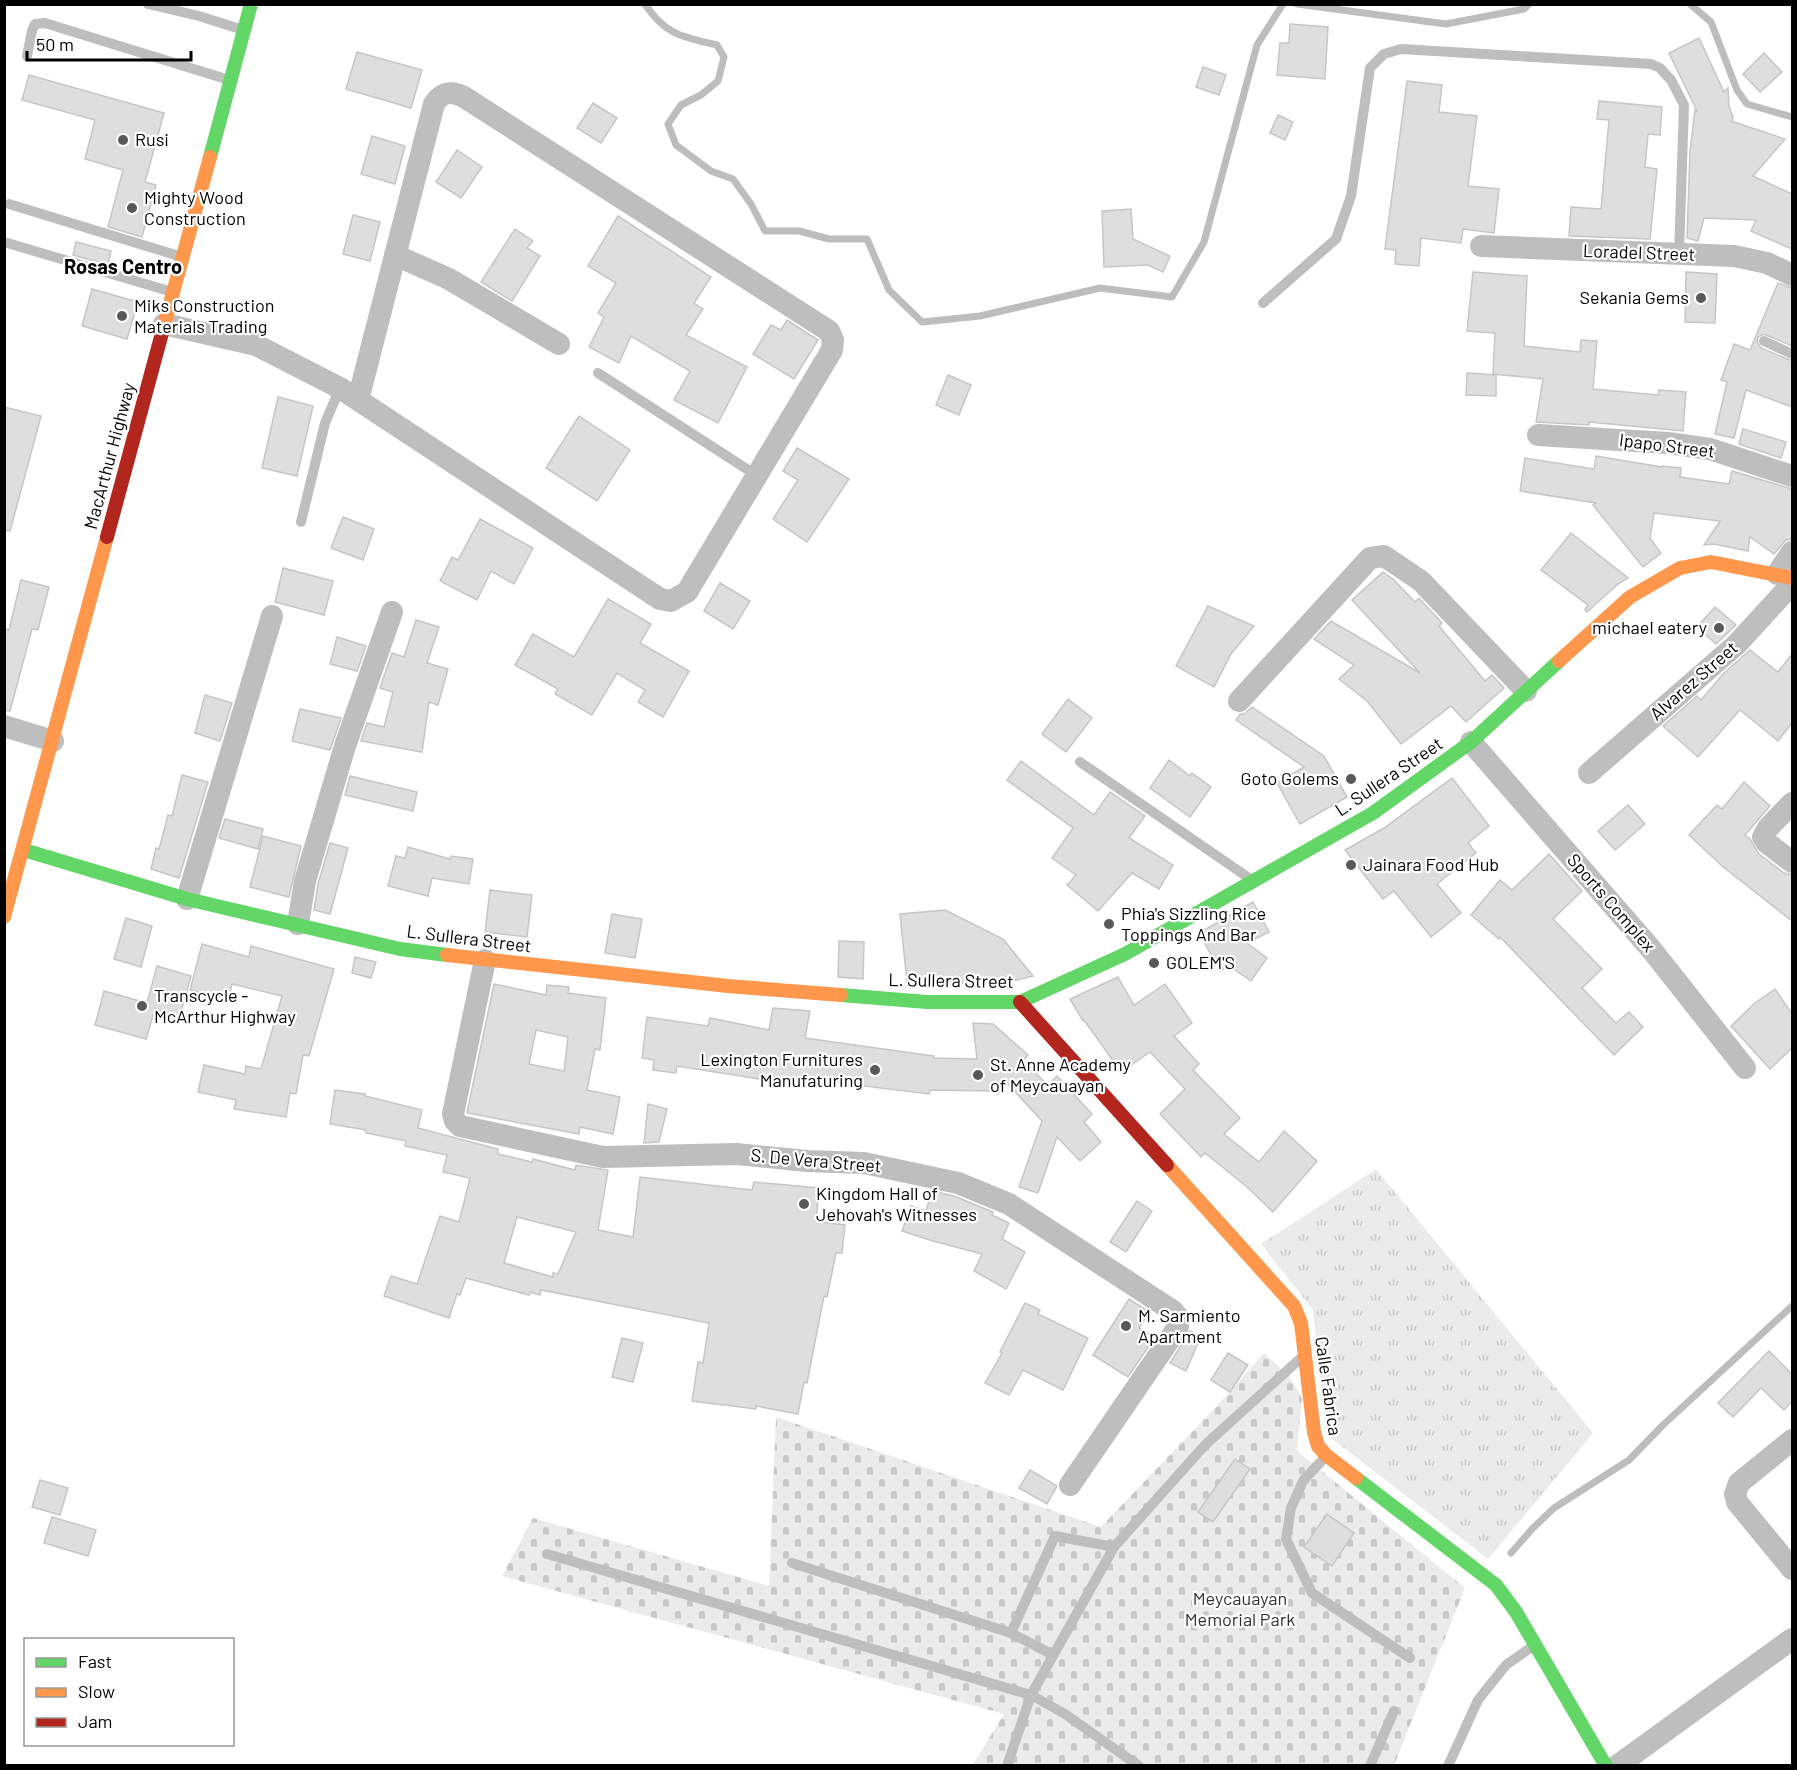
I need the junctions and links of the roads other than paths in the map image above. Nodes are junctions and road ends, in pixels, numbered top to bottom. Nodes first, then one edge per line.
1 (148, 4) edge
2 (251, 4) edge
3 (244, 30) junction
4 (27, 56) dead end
5 (229, 80) junction
6 (9, 204) dead end
7 (4, 242) edge
8 (1481, 246) dead end
9 (395, 255) junction
10 (1679, 255) junction
11 (182, 256) junction
12 (1792, 275) edge
13 (172, 291) junction
14 (1263, 303) dead end
15 (164, 324) junction
16 (1764, 341) dead end
17 (559, 344) dead end
18 (1792, 354) edge
19 (598, 373) dead end
20 (349, 394) junction
21 (1538, 435) dead end
22 (756, 475) junction
23 (1792, 476) edge
24 (301, 522) dead end
25 (1792, 552) edge
26 (1787, 579) edge
27 (392, 612) dead end
28 (272, 616) dead end
29 (1526, 691) junction
30 (1239, 701) dead end
31 (4, 726) edge
32 (53, 741) junction
33 (1471, 742) junction
34 (1080, 762) dead end
35 (1589, 773) dead end
36 (1792, 803) edge
37 (24, 850) junction
38 (1792, 862) edge
39 (1254, 881) junction
40 (187, 899) junction
41 (4, 917) edge
42 (298, 924) junction
43 (485, 960) junction
44 (1020, 1002) junction
45 (1745, 1068) dead end
46 (1305, 1354) junction
47 (1792, 1440) edge
48 (1326, 1455) junction
49 (1070, 1485) dead end
50 (1114, 1547) junction
51 (547, 1554) dead end
52 (792, 1563) dead end
53 (1792, 1569) edge
54 (1011, 1633) junction
55 (1792, 1639) edge
56 (1534, 1644) junction
57 (1053, 1655) junction
58 (1410, 1658) dead end
59 (1031, 1695) junction
60 (1394, 1711) dead end
61 (1007, 1766) edge
62 (1139, 1766) edge
63 (1370, 1766) edge
64 (1448, 1766) edge
65 (1606, 1766) edge
66 (1617, 1766) edge

1 - 3 lane
2 - 3 main road, MacArthur Highway
3 - 5 main road, MacArthur Highway
4 - 5 lane
5 - 11 main road, MacArthur Highway
6 - 11 lane
7 - 13 lane
8 - 10 street, Loradel Street
9 - 17 street
9 - 20 street
9 - 22 street
10 - 12 street, Loradel Street
10 - 14 lane
11 - 13 main road, MacArthur Highway
13 - 15 main road, MacArthur Highway
15 - 20 street
15 - 32 main road, MacArthur Highway
16 - 18 lane
19 - 22 lane
20 - 22 street
20 - 24 lane
21 - 23 street, Ipapo Street
25 - 26 street
26 - 29 main road, L. Sullera Street
26 - 35 street, Alvarez Street
27 - 42 street
28 - 40 street
29 - 30 street
29 - 33 main road, L. Sullera Street
31 - 32 street
32 - 37 main road, MacArthur Highway
33 - 39 main road, L. Sullera Street
33 - 45 street, Sports Complex
34 - 39 lane
36 - 38 street
37 - 40 main road, L. Sullera Street
37 - 41 main road, MacArthur Highway
39 - 44 main road, L. Sullera Street
40 - 42 main road, L. Sullera Street
42 - 43 main road, L. Sullera Street
43 - 44 main road, L. Sullera Street
43 - 49 street, S. De Vera Street
44 - 46 main road, Calle Fabrica
46 - 48 main road, Calle Fabrica
46 - 50 lane
47 - 53 street
48 - 56 main road, Calle Fabrica
48 - 58 lane
50 - 54 lane
50 - 57 lane
51 - 59 lane
52 - 54 lane
54 - 57 lane
55 - 66 street
56 - 64 lane
56 - 65 main road, Calle Fabrica
57 - 59 lane
59 - 61 lane
59 - 62 lane
60 - 63 lane

